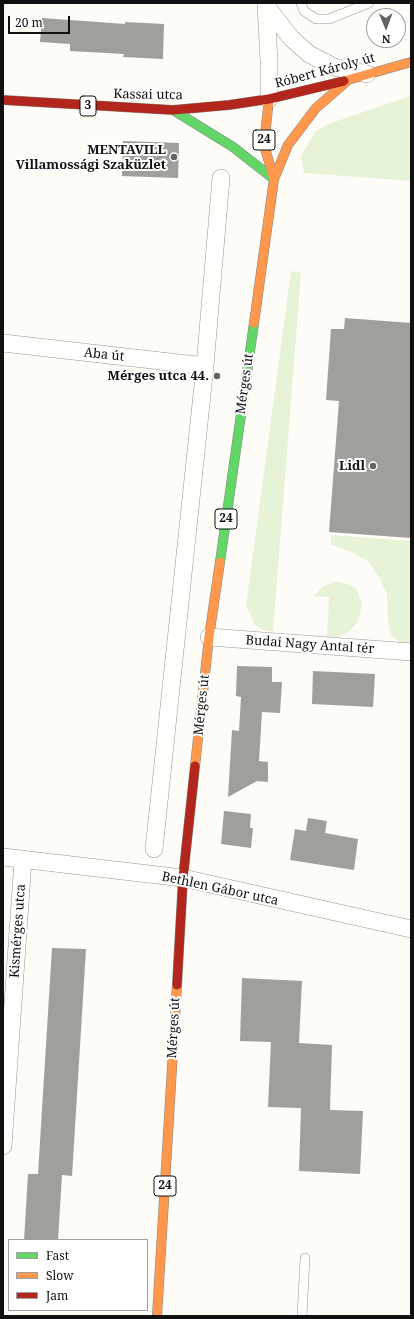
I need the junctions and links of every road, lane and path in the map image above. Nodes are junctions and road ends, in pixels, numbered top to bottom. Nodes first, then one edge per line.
1 (301, 3) edge
2 (369, 3) edge
3 (266, 5) edge
4 (411, 62) edge
5 (367, 74) junction
6 (348, 80) junction
7 (269, 99) junction
8 (3, 100) edge
9 (173, 110) junction
10 (221, 178) dead end
11 (274, 179) junction
12 (3, 343) edge
13 (205, 366) junction
14 (209, 637) junction
15 (411, 652) edge
16 (154, 849) dead end
17 (3, 857) edge
18 (24, 860) junction
19 (183, 878) junction
20 (411, 929) edge
21 (3, 1146) edge
22 (305, 1258) dead end
23 (157, 1316) edge
24 (302, 1316) edge

1 - 2 lane
3 - 5 street
3 - 7 street
4 - 5 main road, Róbert Károly út / 3
5 - 6 main road, Róbert Károly út / 3
6 - 7 main road, Róbert Károly út / 3
6 - 11 main road
7 - 9 main road, Kassai utca / 3
7 - 11 main road, Mérges út / 24
8 - 9 main road, Kassai utca / 3
9 - 11 main road
10 - 13 street
11 - 14 main road, Mérges út / 24
12 - 13 street, Aba út
13 - 16 street
14 - 15 street, Budai Nagy Antal tér
14 - 19 main road, Mérges út / 24
17 - 18 street, Bethlen Gábor utca
18 - 19 street, Bethlen Gábor utca
18 - 21 street, Kismérges utca
19 - 20 street, Bethlen Gábor utca
19 - 23 main road, Mérges út / 24
22 - 24 lane

